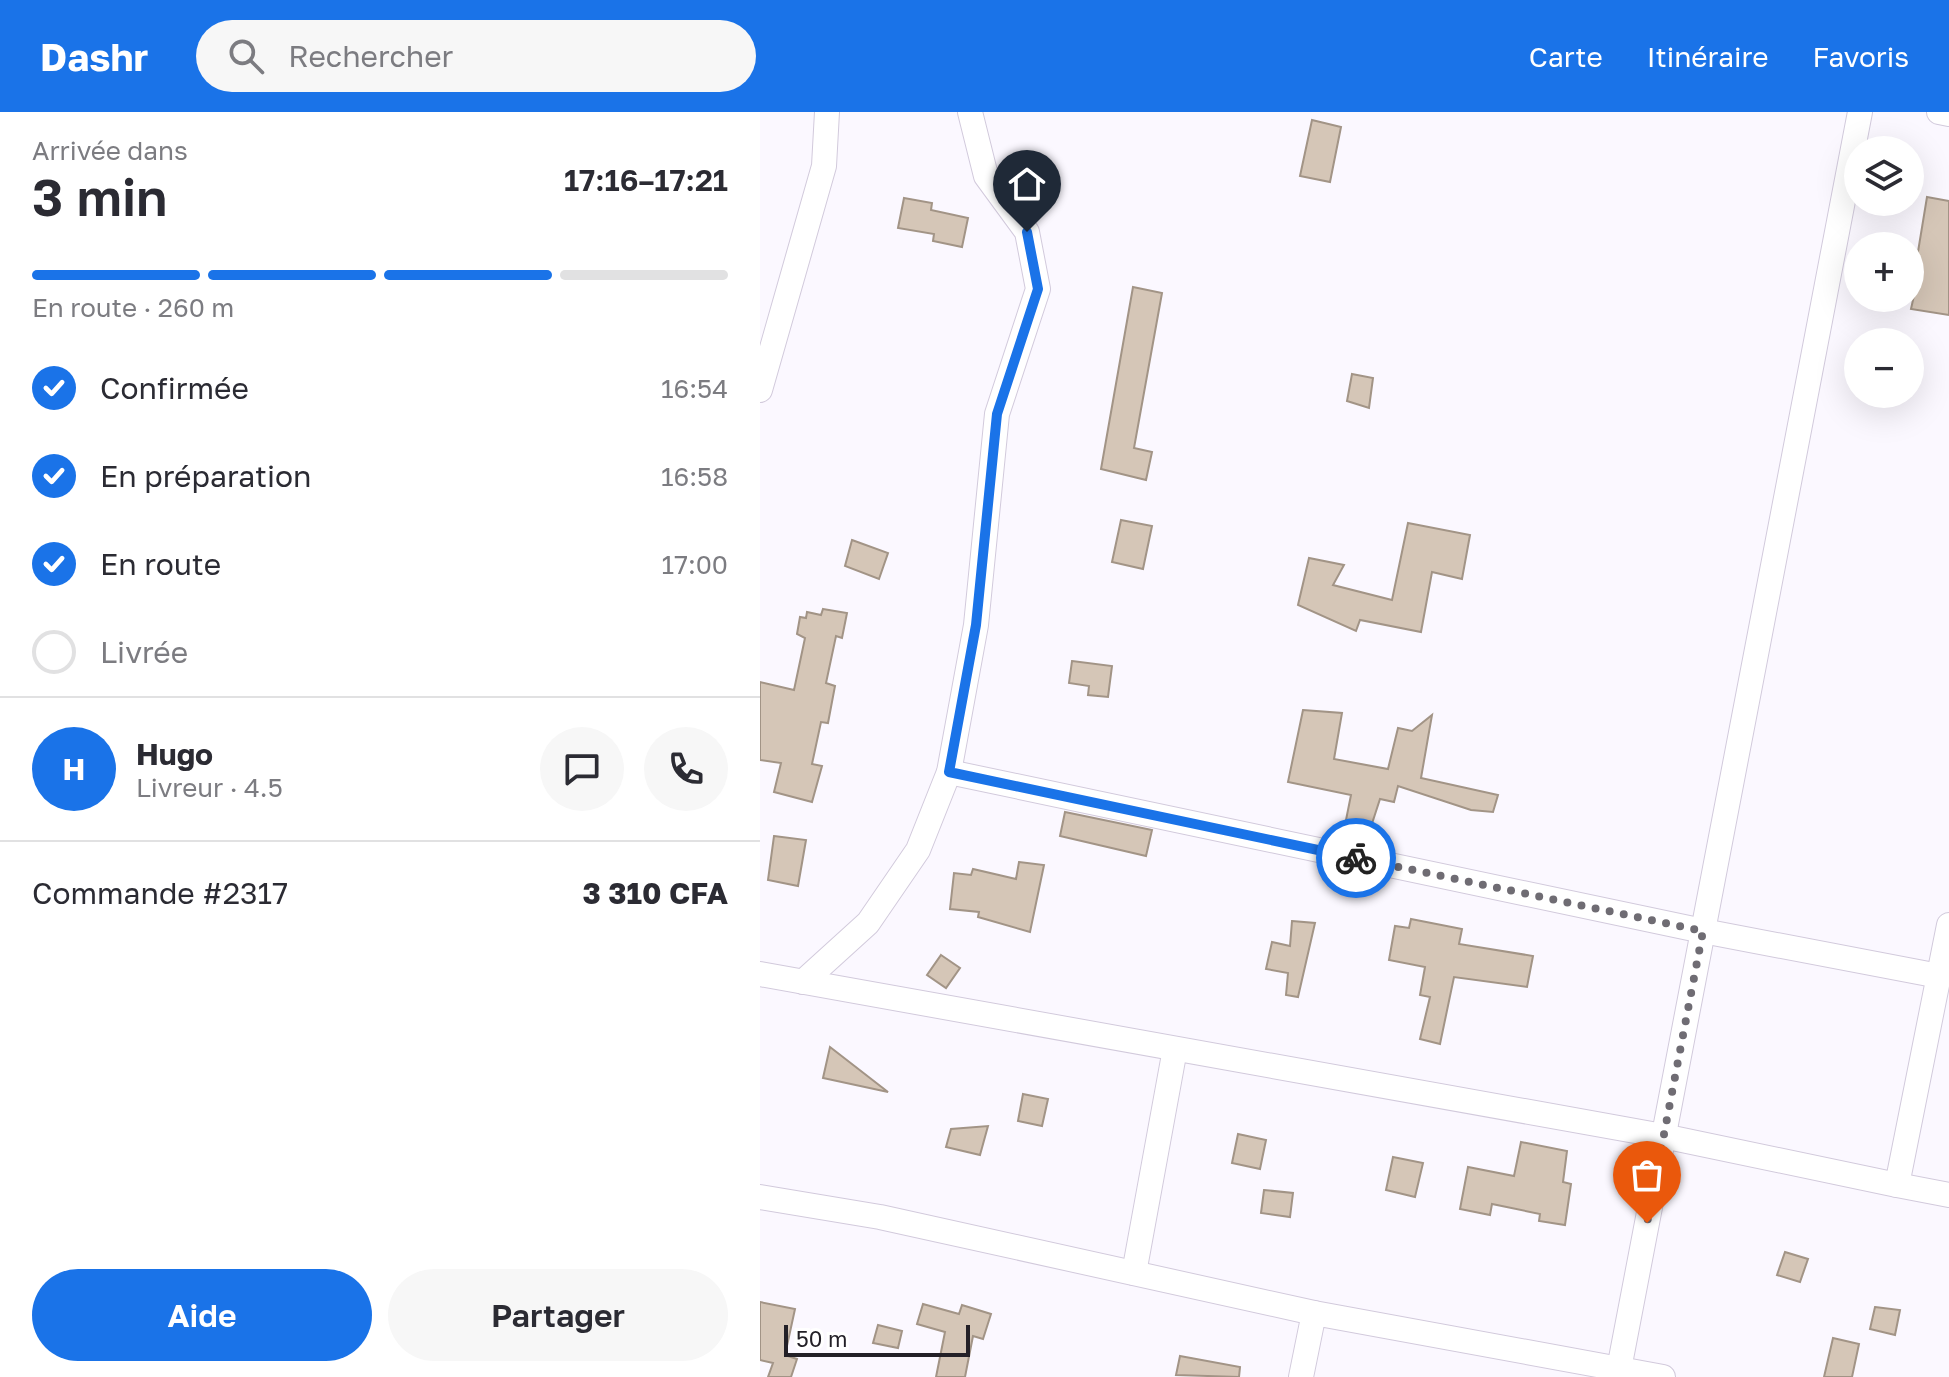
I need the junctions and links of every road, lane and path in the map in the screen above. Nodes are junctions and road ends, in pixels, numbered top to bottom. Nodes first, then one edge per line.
1 (827, 112) edge
2 (970, 112) edge
3 (1860, 112) edge
4 (1939, 112) edge
5 (1949, 114) edge
6 (760, 390) edge
7 (949, 772) junction
8 (1949, 925) edge
9 (1703, 931) junction
10 (760, 974) edge
11 (1939, 976) junction
12 (803, 982) junction
13 (1175, 1049) junction
14 (1663, 1136) junction
15 (1897, 1185) junction
16 (1949, 1195) edge
17 (760, 1197) edge
18 (1134, 1273) junction
19 (1314, 1313) junction
20 (1619, 1369) junction
21 (1301, 1377) edge
22 (1663, 1377) edge

1 - 6 street
2 - 7 street
3 - 9 street
4 - 5 street
7 - 9 street
7 - 12 street
8 - 11 street
9 - 11 street
9 - 14 street
10 - 12 street
11 - 15 street
12 - 13 street
13 - 14 street
13 - 18 street
14 - 15 street
14 - 20 street
15 - 16 street
17 - 18 street
18 - 19 street
19 - 20 street
19 - 21 street
20 - 22 street

